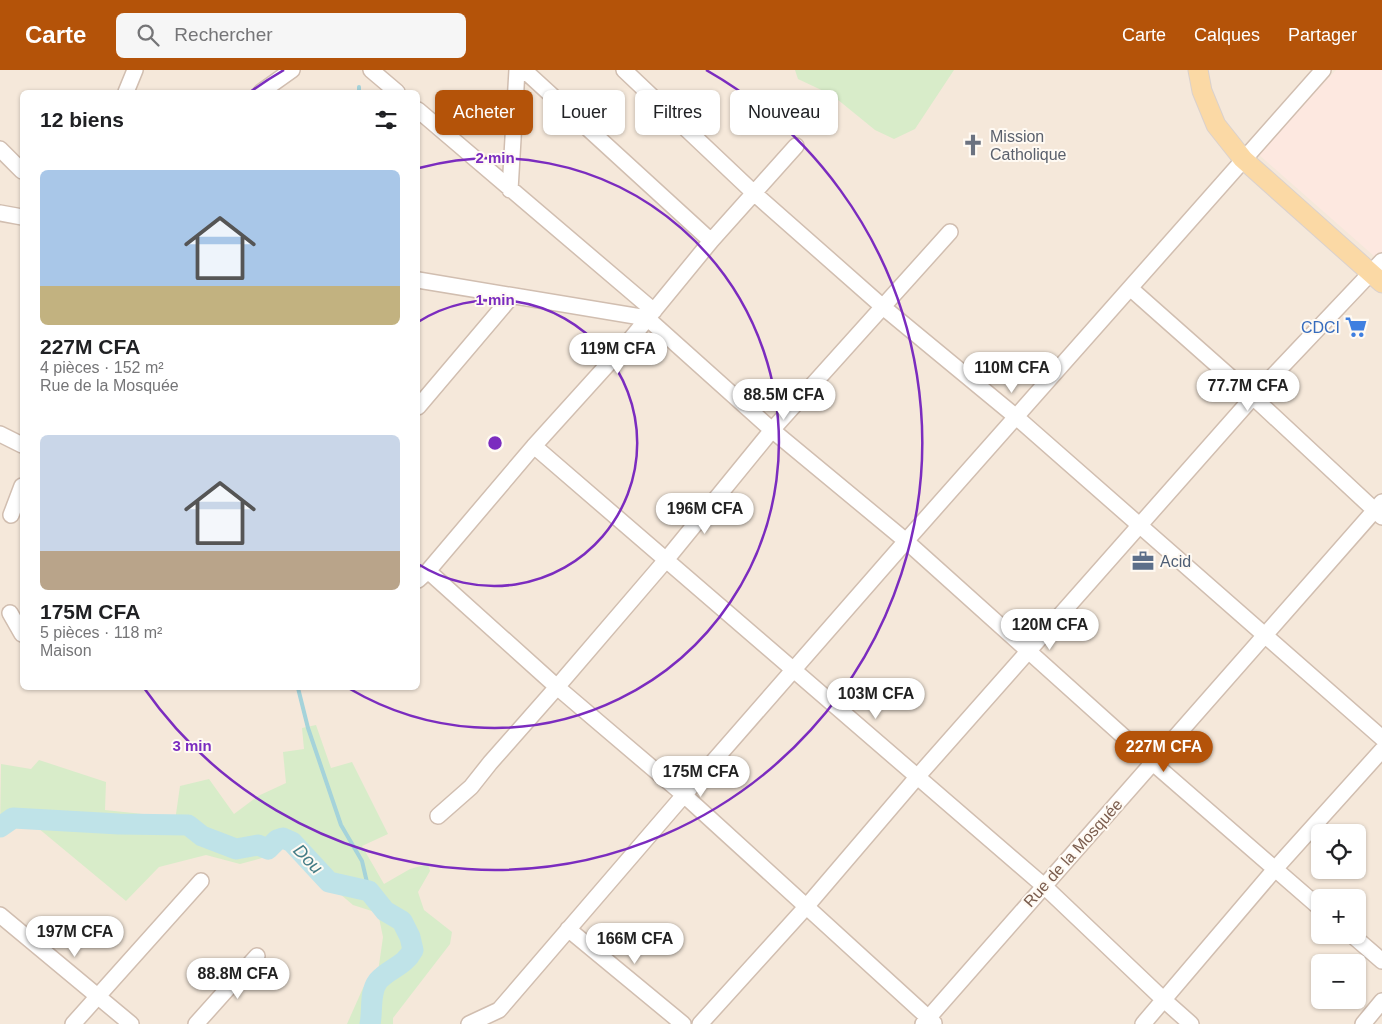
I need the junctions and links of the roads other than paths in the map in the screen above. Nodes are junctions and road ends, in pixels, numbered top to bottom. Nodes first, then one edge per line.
1 (135, 70) edge
2 (292, 70) edge
3 (370, 70) edge
4 (517, 70) edge
5 (524, 70) edge
6 (624, 70) edge
7 (1198, 70) edge
8 (1323, 70) edge
9 (127, 90) edge
10 (264, 90) edge
11 (395, 90) edge
12 (420, 112) edge
13 (796, 146) dead end
14 (0, 149) edge
15 (1243, 159) junction
16 (20, 169) edge
17 (510, 190) junction
18 (755, 194) junction
19 (0, 214) edge
20 (20, 217) edge
21 (950, 232) dead end
22 (711, 241) junction
23 (1378, 272) edge
24 (420, 280) edge
25 (1130, 288) junction
26 (512, 296) junction
27 (883, 307) junction
28 (650, 314) junction
29 (1253, 397) junction
30 (420, 405) edge
31 (1015, 416) junction
32 (772, 430) junction
33 (0, 434) edge
34 (20, 444) edge
35 (534, 446) junction
36 (20, 491) edge
37 (1379, 510) edge
38 (11, 515) dead end
39 (1141, 526) junction
40 (906, 541) junction
41 (666, 560) junction
42 (423, 576) edge
43 (11, 613) edge
44 (20, 630) edge
45 (1265, 636) junction
46 (1030, 651) junction
47 (794, 670) junction
48 (557, 687) junction
49 (1382, 738) edge
50 (1382, 750) edge
51 (1153, 763) junction
52 (918, 776) junction
53 (684, 795) junction
54 (438, 816) dead end
55 (1275, 869) junction
56 (201, 881) dead end
57 (1044, 886) junction
58 (1311, 900) edge
59 (806, 907) junction
60 (0, 915) edge
61 (568, 929) junction
62 (1362, 944) edge
63 (258, 956) dead end
64 (1382, 961) edge
65 (98, 996) junction
66 (1164, 1000) junction
67 (1382, 1002) edge
68 (929, 1022) edge
69 (73, 1024) edge
70 (131, 1024) edge
71 (196, 1024) edge
72 (468, 1024) edge
73 (683, 1024) edge
74 (700, 1024) edge
75 (1143, 1024) edge
76 (1191, 1024) edge
77 (1363, 1024) edge

1 - 9 street
2 - 10 street
3 - 11 street
4 - 17 street
5 - 22 street
6 - 18 street
7 - 15 main road
8 - 15 street
12 - 17 street
13 - 18 street
14 - 16 street
15 - 23 main road
15 - 25 street
17 - 28 street
18 - 22 street
18 - 27 street
19 - 20 street
21 - 27 street
22 - 28 street
23 - 29 street
24 - 26 street
25 - 29 street
25 - 31 street
26 - 28 street
26 - 30 street
27 - 31 street
27 - 32 street
28 - 32 street
28 - 35 street
29 - 37 street
29 - 39 street
31 - 39 street
31 - 40 street
32 - 40 street
32 - 41 street
33 - 34 street
35 - 41 street
35 - 42 street
36 - 38 street
37 - 45 street, Rue de la Mosquée
39 - 45 street
39 - 46 street
40 - 46 street
40 - 47 street
41 - 47 street
41 - 48 street
42 - 48 street
43 - 44 street
45 - 49 street
45 - 51 street, Rue de la Mosquée
46 - 51 street
46 - 52 street
47 - 52 street
47 - 53 street
48 - 53 street
48 - 54 street
50 - 55 street
51 - 55 street
51 - 57 street, Rue de la Mosquée
52 - 57 street
52 - 59 street
53 - 59 street
53 - 61 street
55 - 58 street
55 - 66 street
56 - 65 street
57 - 66 street
57 - 68 street, Rue de la Mosquée
59 - 68 street
59 - 74 street
60 - 65 street
61 - 72 street
61 - 73 street
62 - 64 street
63 - 71 street
65 - 69 street
65 - 70 street
66 - 75 street
66 - 76 street
67 - 77 street

